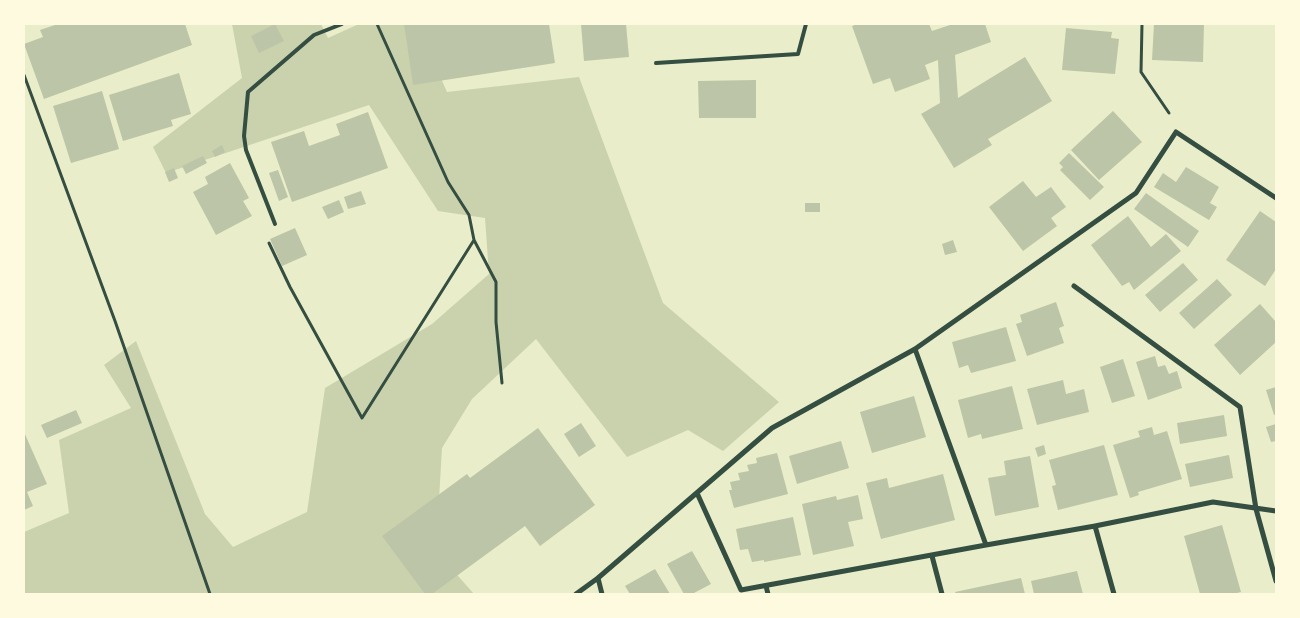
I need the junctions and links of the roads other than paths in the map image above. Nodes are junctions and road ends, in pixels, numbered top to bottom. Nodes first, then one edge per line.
1 (342, 24) edge
2 (806, 24) edge
3 (656, 63) dead end
4 (1276, 198) edge
5 (275, 224) road end
6 (1074, 286) dead end
7 (915, 348) junction
8 (697, 493) junction
9 (1256, 509) junction
10 (1276, 511) edge
11 (1096, 526) junction
12 (986, 545) junction
13 (932, 556) junction
14 (598, 578) junction
15 (1276, 581) edge
16 (766, 586) junction
17 (576, 594) edge
18 (602, 594) edge
19 (768, 594) edge
20 (942, 594) edge
21 (1114, 594) edge

1 - 5 lane
2 - 3 lane
4 - 7 street
6 - 9 street
7 - 8 street
7 - 12 street
8 - 14 street
8 - 16 street
9 - 10 street
9 - 11 street
9 - 15 street
11 - 12 street
11 - 21 street
12 - 13 street
13 - 16 street
13 - 20 street
14 - 17 street
14 - 18 street
16 - 19 street

